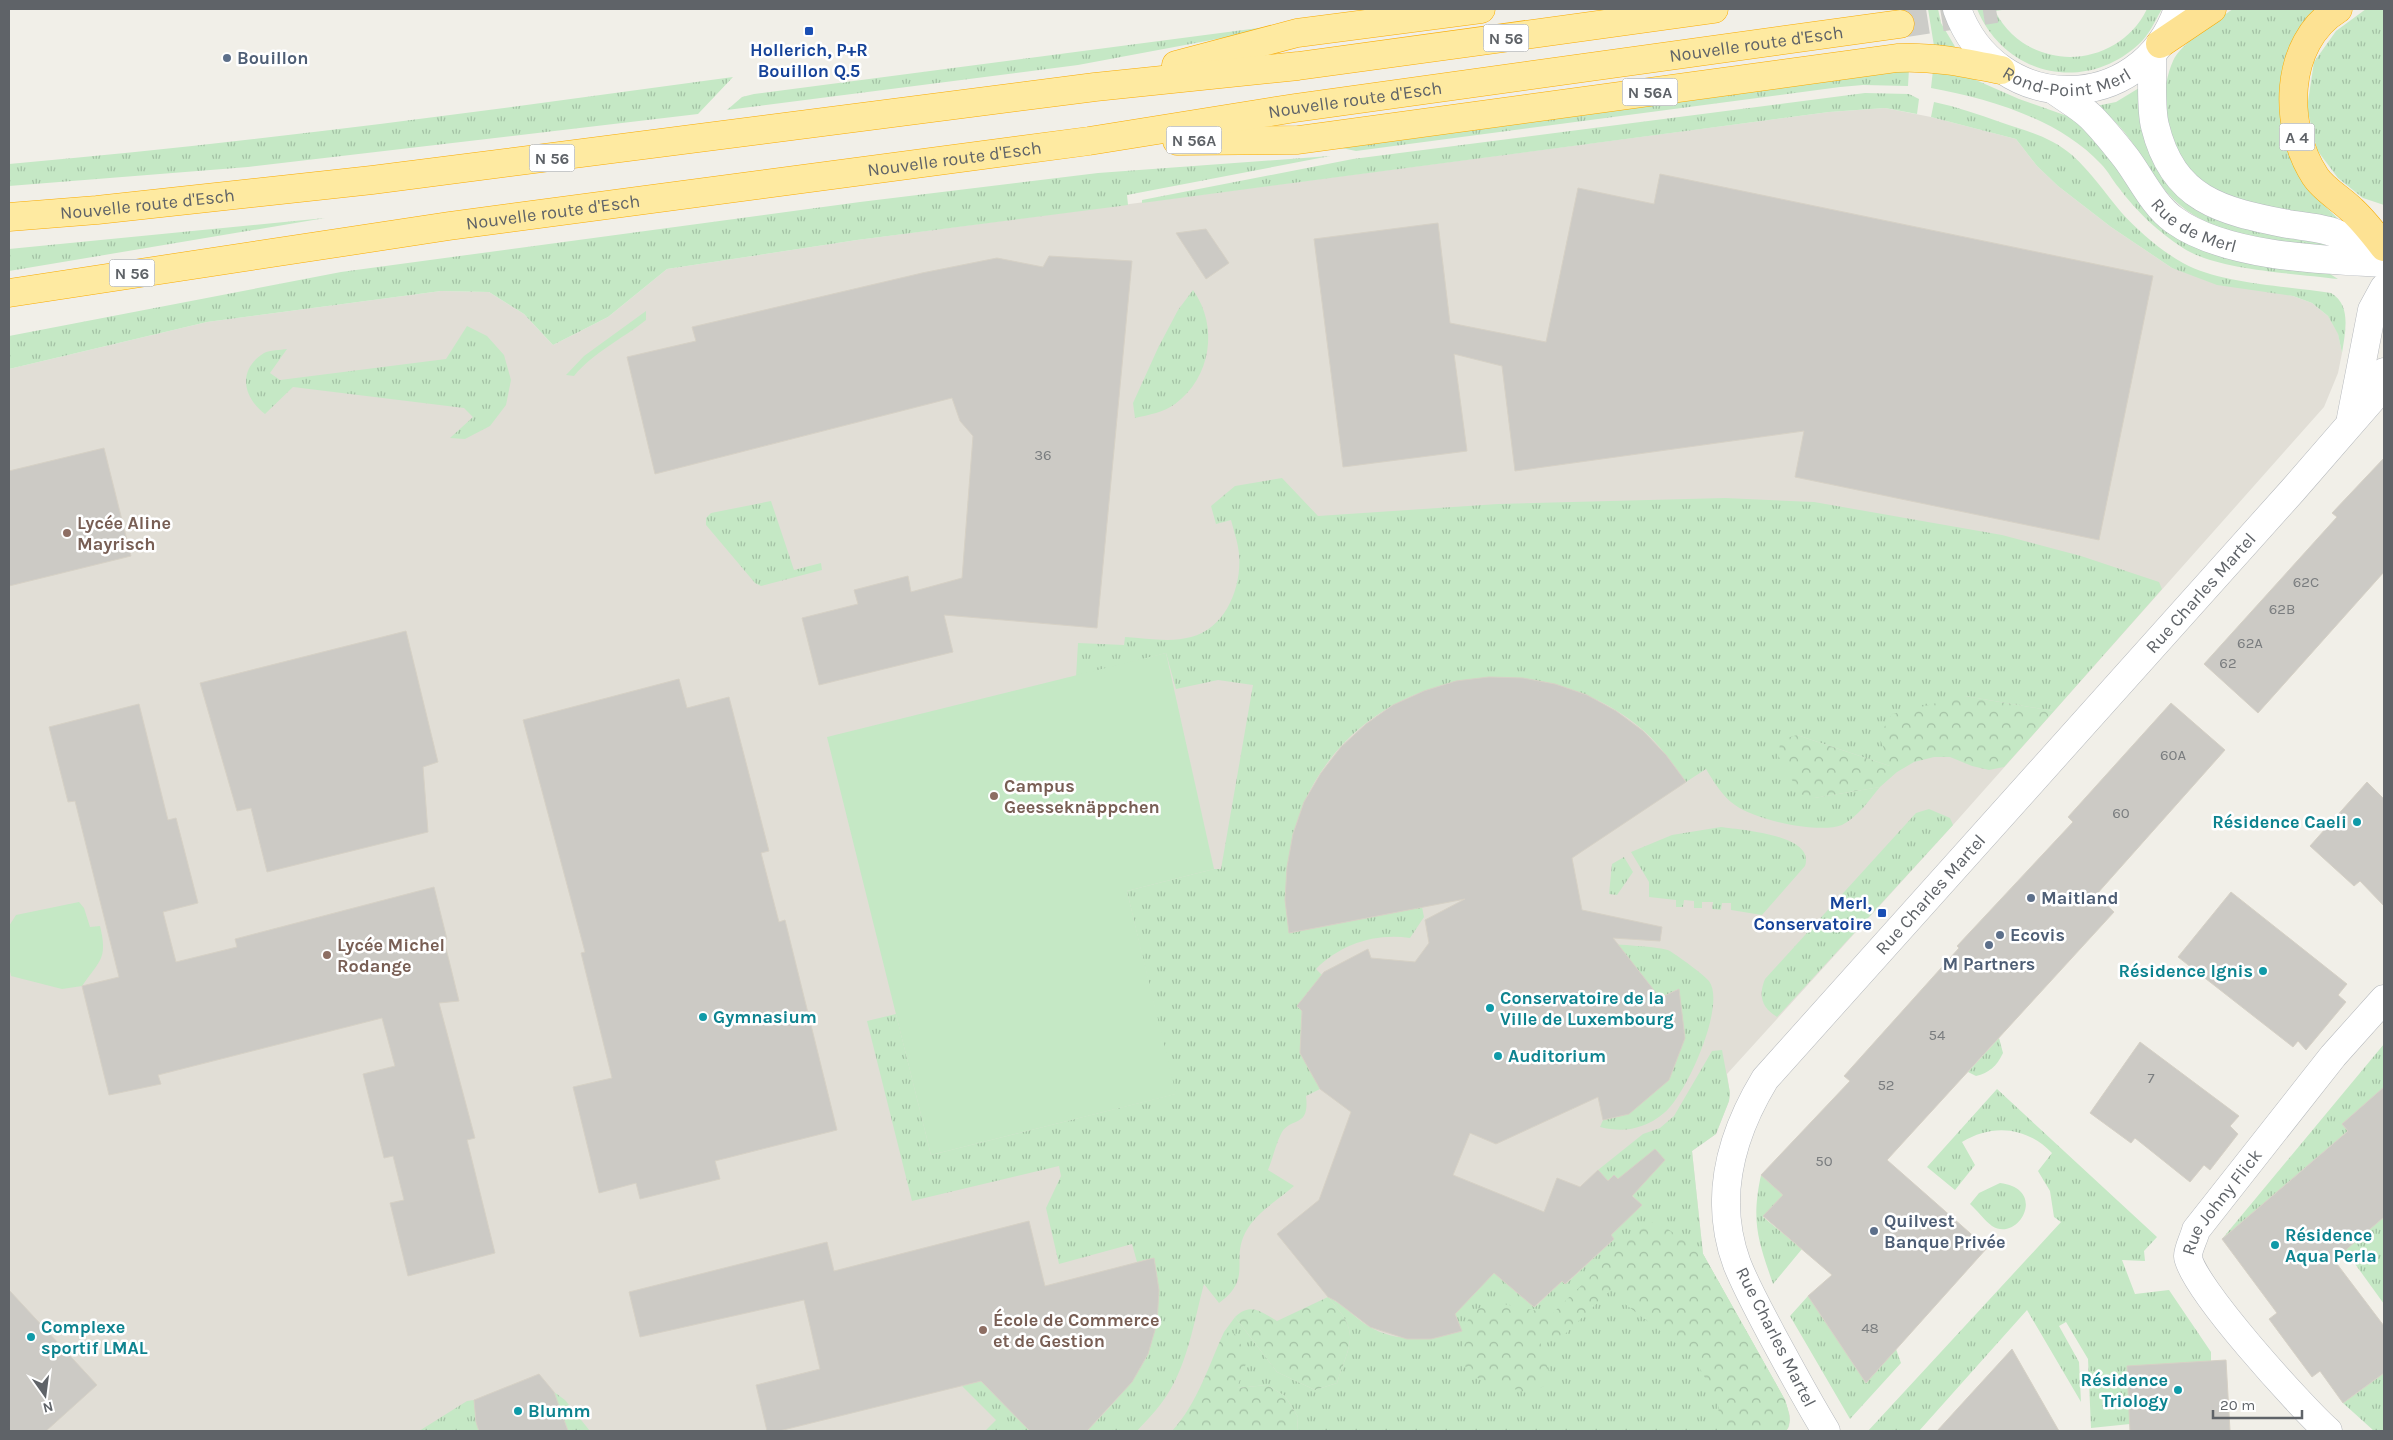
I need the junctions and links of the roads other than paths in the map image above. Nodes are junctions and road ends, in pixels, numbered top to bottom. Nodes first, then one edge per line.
1 (1481, 9) edge
2 (1714, 9) edge
3 (1957, 9) edge
4 (2178, 9) edge
5 (2212, 9) edge
6 (2338, 9) edge
7 (1900, 24) tunnel mouth
8 (2156, 49) junction
9 (2001, 70) junction
10 (1095, 87) junction
11 (2054, 90) junction
12 (1089, 141) junction
13 (9, 217) edge
14 (2384, 247) edge
15 (2384, 257) edge
16 (2384, 262) edge
17 (2384, 288) edge
18 (9, 293) edge
19 (2384, 372) edge
20 (2351, 422) junction
21 (2384, 999) edge
22 (1826, 1431) edge
23 (2328, 1431) edge

1 - 10 highway, N 56
2 - 10 highway, Nouvelle route d'Esch / N 56
3 - 9 street, Rond-Point Merl
4 - 8 street, Rond-Point Merl
5 - 8 highway
6 - 14 highway, A 4
7 - 12 highway, Nouvelle route d'Esch / N 56
8 - 11 street, Rond-Point Merl
8 - 15 street, Rue de Merl
9 - 11 street, Rond-Point Merl
9 - 12 highway, N 56A
10 - 13 highway, Nouvelle route d'Esch / N 56
11 - 16 street, Rue de Merl
12 - 18 highway, Nouvelle route d'Esch / N 56
17 - 20 street, Rue Charles Martel
19 - 20 street, Rue Charles Martel
20 - 22 street, Rue Charles Martel
21 - 23 street, Rue Johny Flick

